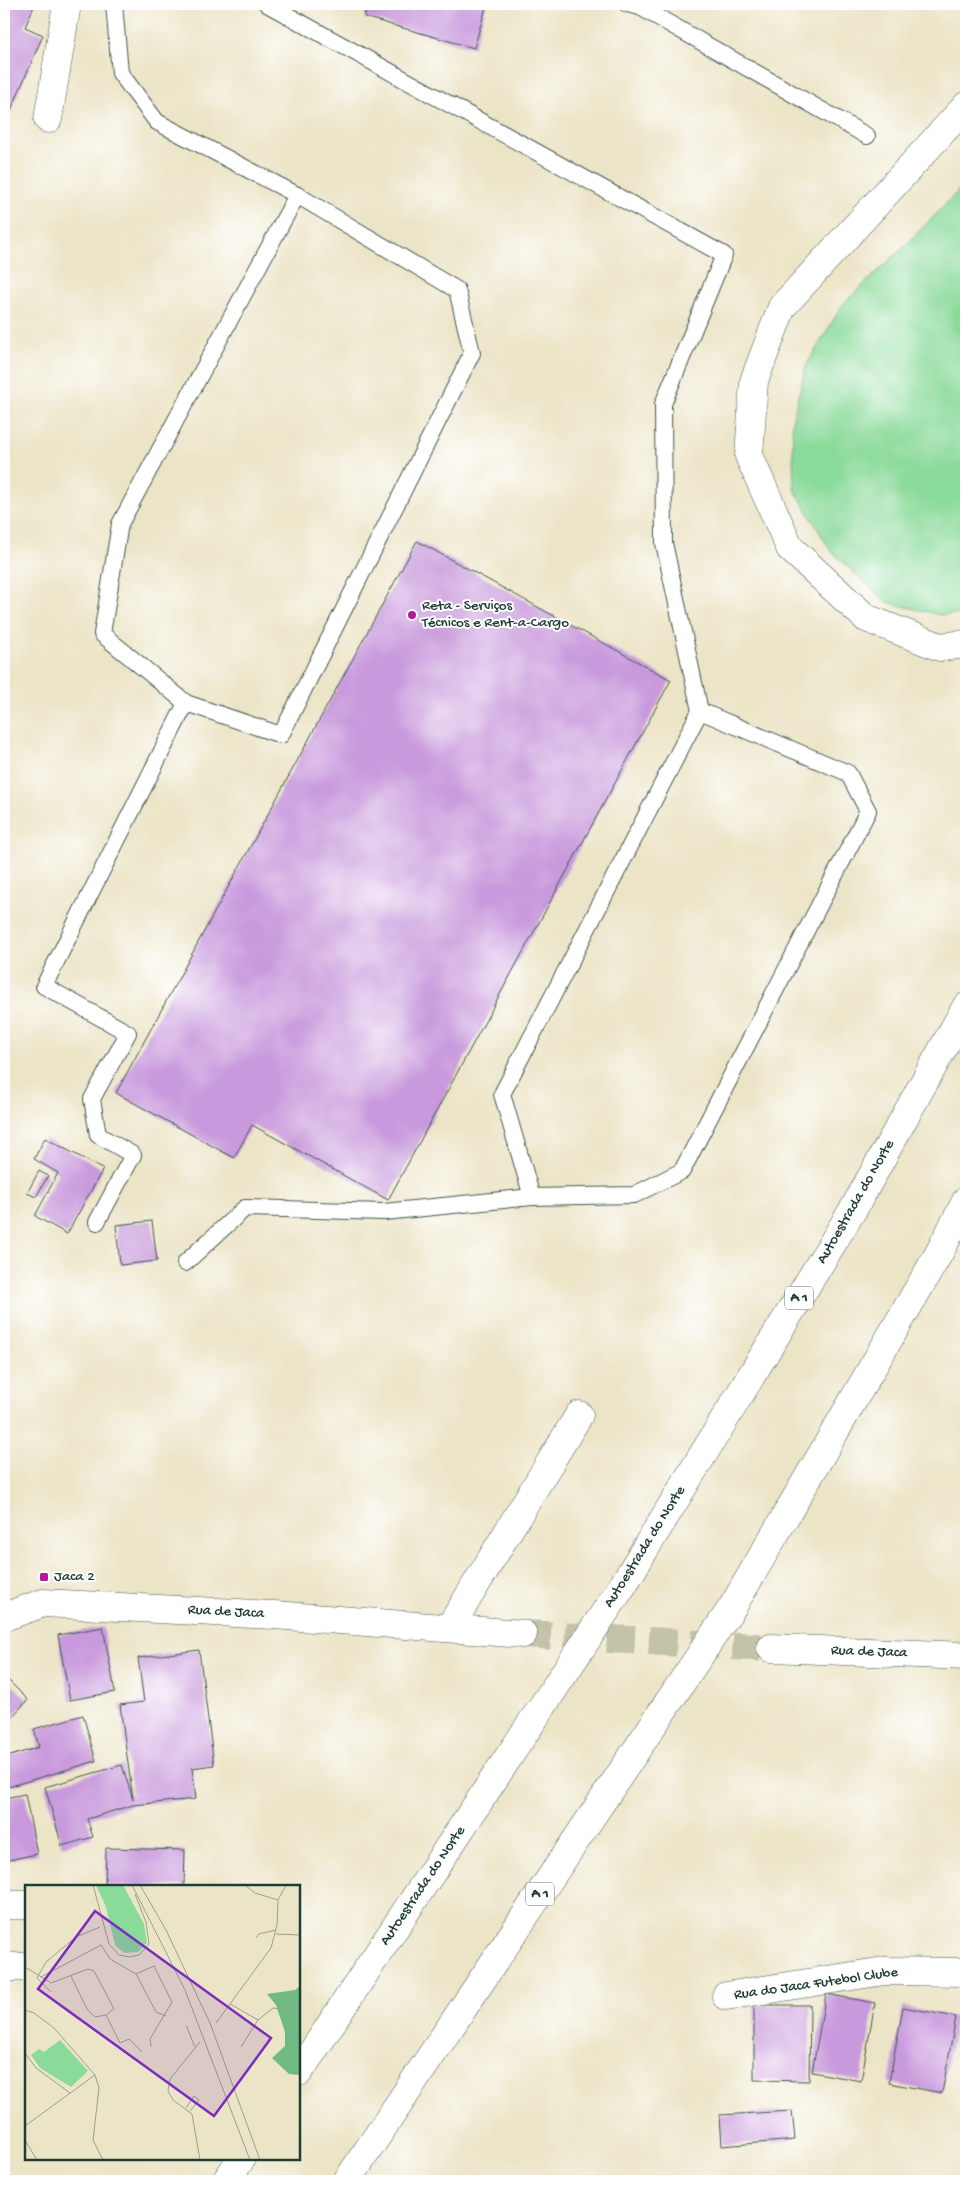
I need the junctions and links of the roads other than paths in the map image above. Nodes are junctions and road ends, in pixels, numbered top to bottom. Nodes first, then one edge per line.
1 (67, 4) edge
2 (114, 4) edge
3 (267, 4) edge
4 (627, 4) edge
5 (966, 106) edge
6 (48, 119) dead end
7 (867, 136) dead end
8 (297, 195) junction
9 (966, 644) edge
10 (186, 703) junction
11 (700, 711) junction
12 (966, 1007) edge
13 (532, 1197) junction
14 (966, 1201) edge
15 (97, 1222) dead end
16 (185, 1263) dead end
17 (579, 1415) dead end
18 (4, 1617) edge
19 (450, 1627) junction
20 (523, 1634) tunnel mouth
21 (771, 1648) tunnel mouth
22 (966, 1656) edge
23 (25, 1904) edge
24 (4, 1905) edge
25 (4, 1967) edge
26 (25, 1967) edge
27 (966, 1972) edge
28 (726, 1996) dead end
29 (300, 2070) edge
30 (240, 2160) edge
31 (226, 2181) edge
32 (347, 2181) edge

1 - 6 main road
2 - 8 lane
3 - 11 lane
4 - 7 lane
5 - 9 main road
8 - 10 lane
8 - 10 lane
10 - 15 lane
11 - 13 lane
11 - 13 lane
12 - 29 main road, Autoestrada do Norte / A 1
13 - 16 lane
14 - 32 main road, A 1
17 - 19 main road
18 - 19 main road, Rua de Jaca
19 - 20 main road, Rua de Jaca
21 - 22 main road, Rua de Jaca
23 - 24 main road
25 - 26 main road
27 - 28 main road, Rua do Jaca Futebol Clube
30 - 31 main road

